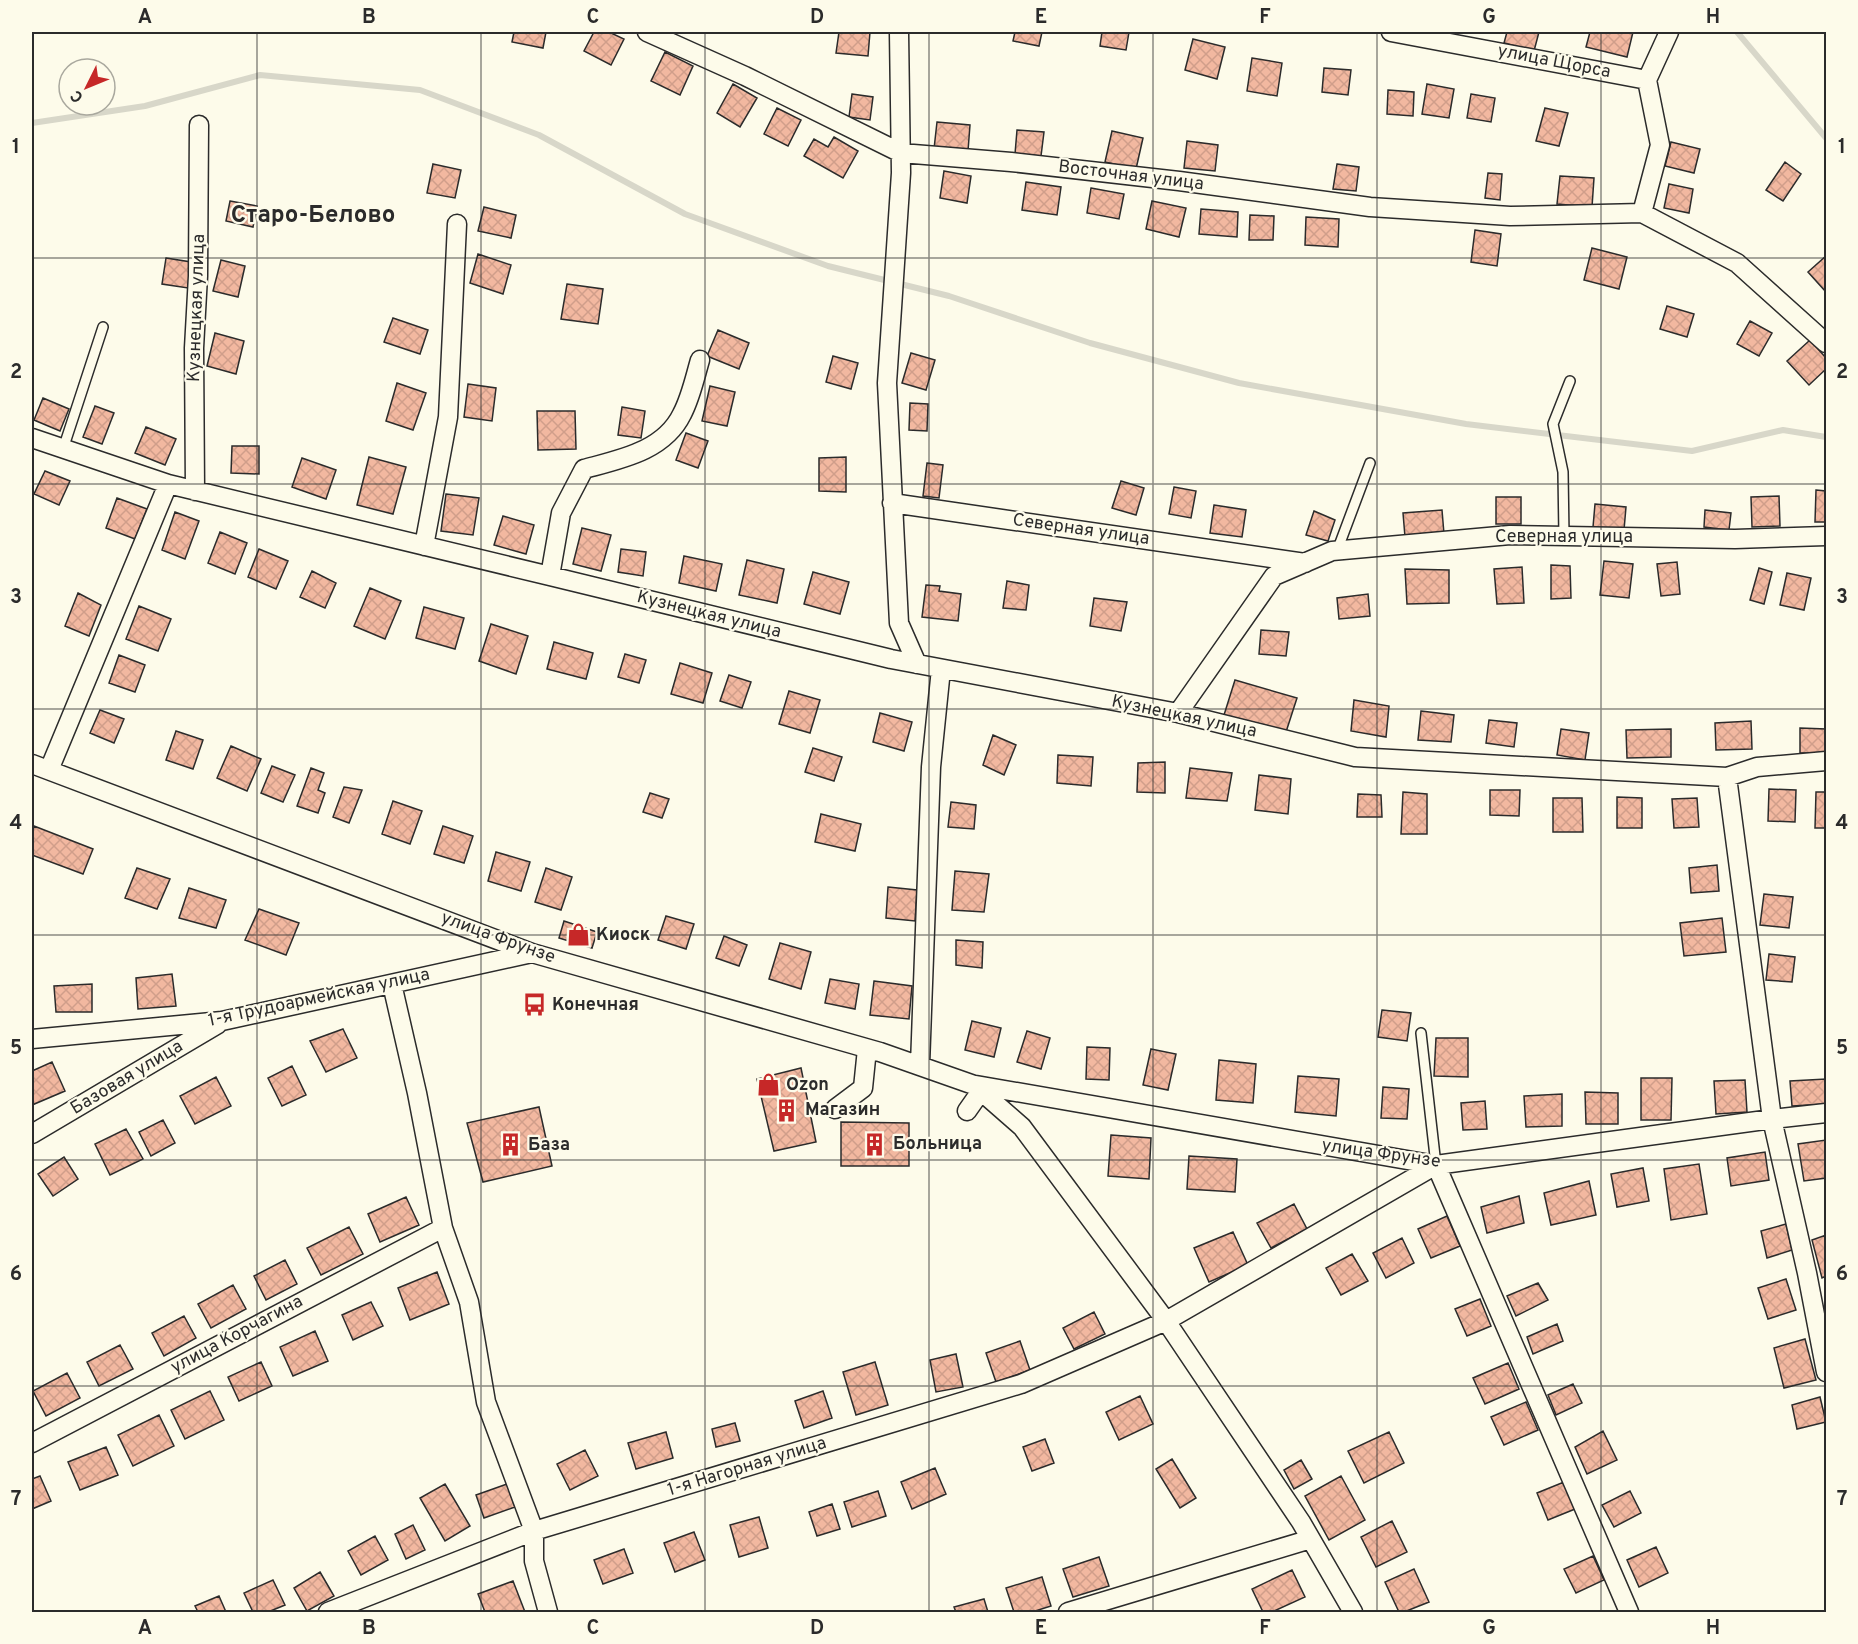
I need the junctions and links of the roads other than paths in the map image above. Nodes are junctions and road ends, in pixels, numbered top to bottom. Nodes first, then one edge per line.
1 (646, 32) edge
2 (899, 32) edge
3 (1391, 32) edge
4 (1669, 32) edge
5 (1647, 80) junction
6 (199, 125) dead end
7 (901, 153) junction
8 (1642, 213) junction
9 (457, 224) dead end
10 (103, 327) dead end
11 (1827, 344) edge
12 (700, 360) dead end
13 (1570, 381) dead end
14 (32, 438) edge
15 (63, 449) junction
16 (1370, 463) dead end
17 (168, 484) junction
18 (195, 490) junction
19 (892, 503) junction
20 (1564, 536) junction
21 (1827, 536) edge
22 (424, 546) junction
23 (1337, 551) junction
24 (1305, 563) junction
25 (550, 576) junction
26 (916, 664) junction
27 (941, 669) junction
28 (1178, 713) junction
29 (1827, 761) edge
30 (32, 764) edge
31 (49, 770) junction
32 (1727, 777) junction
33 (532, 953) junction
34 (392, 984) junction
35 (222, 1021) junction
36 (1422, 1033) dead end
37 (32, 1039) edge
38 (867, 1049) junction
39 (921, 1065) junction
40 (977, 1088) junction
41 (835, 1109) dead end
42 (967, 1112) dead end
43 (1827, 1113) edge
44 (1772, 1119) junction
45 (32, 1134) edge
46 (1436, 1165) junction
47 (443, 1228) junction
48 (1166, 1321) junction
49 (1827, 1372) edge
50 (32, 1443) edge
51 (534, 1531) junction
52 (1311, 1539) junction
53 (328, 1612) edge
54 (548, 1612) edge
55 (1068, 1612) edge
56 (1353, 1612) edge
57 (1629, 1612) edge

1 - 7 street, Восточная улица
2 - 7 street
3 - 5 street, улица Щорса
4 - 5 street
5 - 8 street
6 - 18 street, Кузнецкая улица
7 - 8 street, Восточная улица
7 - 19 street
8 - 11 street
9 - 22 street
10 - 15 lane
12 - 25 street
13 - 20 lane
14 - 15 street, Кузнецкая улица
15 - 17 street, Кузнецкая улица
16 - 23 lane
17 - 18 street, Кузнецкая улица
17 - 31 street
18 - 22 street, Кузнецкая улица
19 - 24 street, Северная улица
19 - 26 street
20 - 21 street, Северная улица
20 - 23 street, Северная улица
22 - 25 street, Кузнецкая улица
23 - 24 street, Северная улица
24 - 28 street, Северная улица
25 - 26 street, Кузнецкая улица
26 - 27 street, Кузнецкая улица
27 - 28 street, Кузнецкая улица
27 - 39 street
28 - 32 street, Кузнецкая улица
29 - 32 street, Кузнецкая улица
30 - 31 street, улица Фрунзе
31 - 33 street, улица Фрунзе
32 - 44 street
33 - 34 street, 1-я Трудоармейская улица
33 - 38 street, улица Фрунзе
34 - 35 street, 1-я Трудоармейская улица
34 - 47 street
35 - 37 street, 1-я Трудоармейская улица
35 - 45 street, Базовая улица
36 - 46 lane
38 - 39 street, улица Фрунзе
38 - 41 street
39 - 40 street, улица Фрунзе
40 - 42 street
40 - 46 street, улица Фрунзе
40 - 48 street, улица Фрунзе
43 - 44 street, улица Фрунзе
44 - 46 street, улица Фрунзе
44 - 49 street
46 - 48 street, 1-я Нагорная улица
46 - 57 street
47 - 50 street, улица Корчагина
47 - 51 street
48 - 51 street, 1-я Нагорная улица
48 - 52 street, улица Фрунзе
51 - 53 street, 1-я Нагорная улица
51 - 54 street
52 - 55 street
52 - 56 street, улица Фрунзе

